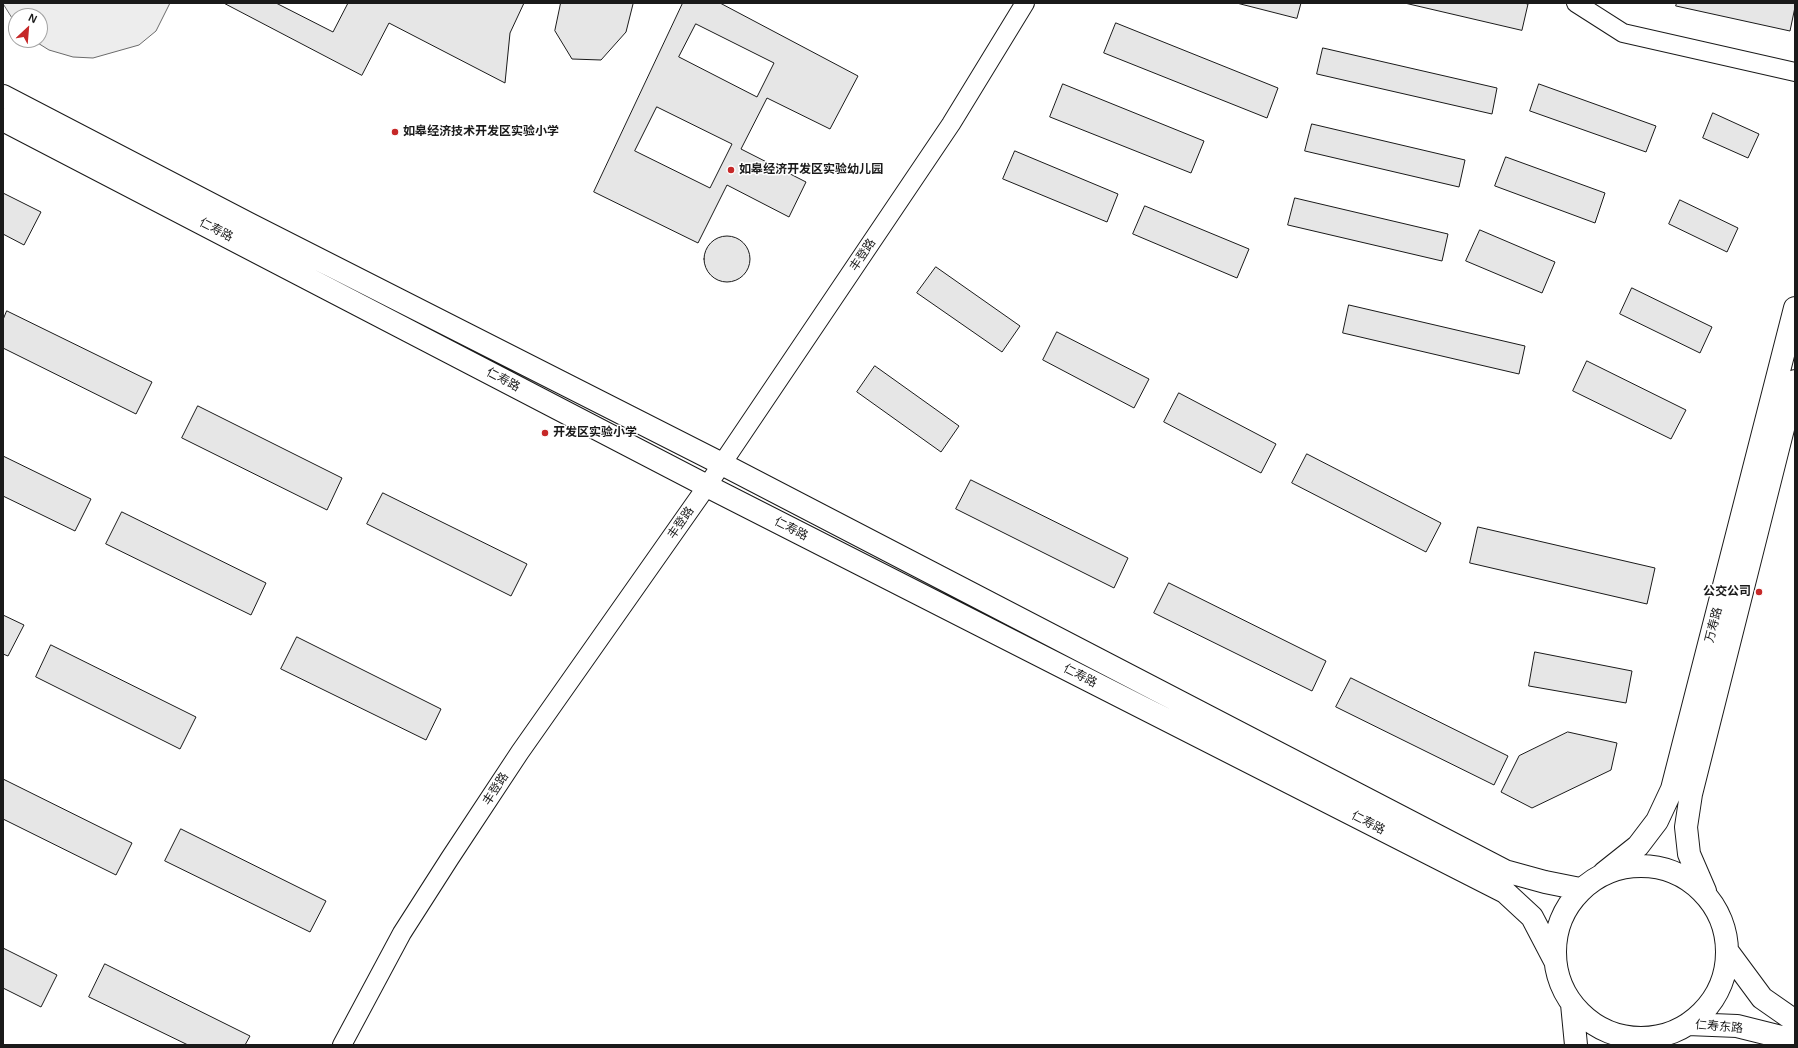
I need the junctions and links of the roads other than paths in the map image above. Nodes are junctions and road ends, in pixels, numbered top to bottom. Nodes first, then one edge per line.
1 (1025, 3) edge
2 (1576, 3) edge
3 (1795, 72) edge
4 (3, 96) edge
5 (3, 120) edge
6 (1795, 308) edge
7 (1795, 381) edge
8 (722, 464) junction
9 (707, 486) junction
10 (1604, 873) junction
11 (1580, 889) junction
12 (1708, 898) junction
13 (1728, 952) junction
14 (1555, 961) junction
15 (1572, 1004) junction
16 (1795, 1021) edge
17 (1688, 1024) junction
18 (1652, 1042) edge
19 (1795, 1042) edge
20 (342, 1045) edge
21 (1566, 1045) edge
22 (1576, 1045) edge

1 - 8 street, 丰登路
2 - 3 street
4 - 8 main road, 仁寿路
5 - 9 main road, 仁寿路
6 - 10 main road, 万寿路
7 - 12 main road, 万寿路
8 - 9 street, 丰登路
8 - 11 main road, 仁寿路
9 - 14 main road, 仁寿路
9 - 20 street, 丰登路
10 - 11 main road
10 - 12 main road
11 - 14 main road
12 - 13 main road
13 - 16 main road
13 - 17 main road
14 - 15 main road
15 - 18 main road
15 - 21 street
15 - 22 main road
17 - 18 main road
17 - 19 main road, 仁寿东路

